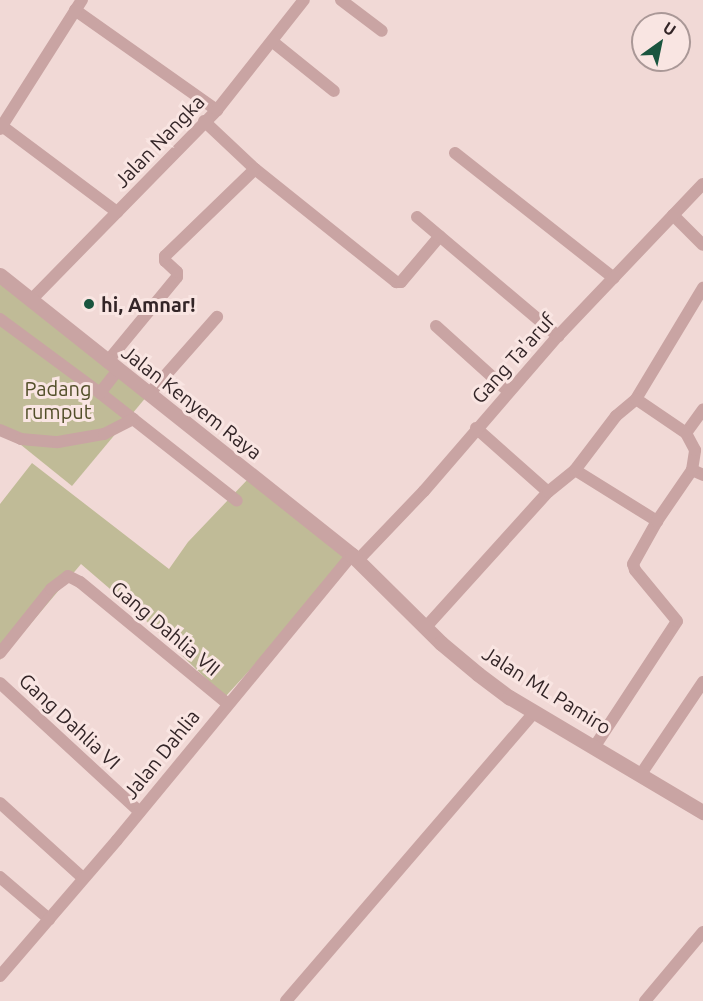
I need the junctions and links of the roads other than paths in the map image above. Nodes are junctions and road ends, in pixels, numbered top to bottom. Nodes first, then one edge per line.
1 (304, 0) edge
2 (341, 0) edge
3 (79, 5) edge
4 (382, 31) dead end
5 (273, 42) junction
6 (334, 91) dead end
7 (217, 110) junction
8 (204, 121) junction
9 (1, 127) edge
10 (455, 153) dead end
11 (255, 169) junction
12 (703, 184) edge
13 (117, 212) junction
14 (674, 215) junction
15 (417, 217) dead end
16 (440, 236) junction
17 (703, 245) edge
18 (0, 275) edge
19 (614, 278) junction
20 (703, 288) edge
21 (32, 300) junction
22 (218, 317) dead end
23 (0, 319) edge
24 (436, 326) dead end
25 (558, 336) junction
26 (113, 366) junction
27 (508, 391) junction
28 (100, 393) junction
29 (149, 394) junction
30 (636, 399) junction
31 (703, 410) edge
32 (133, 419) junction
33 (476, 428) junction
34 (0, 430) edge
35 (686, 433) junction
36 (575, 470) junction
37 (698, 473) edge
38 (548, 492) junction
39 (237, 501) dead end
40 (657, 521) junction
41 (354, 558) junction
42 (425, 628) junction
43 (0, 653) edge
44 (703, 682) edge
45 (0, 683) edge
46 (227, 703) junction
47 (535, 712) junction
48 (595, 746) junction
49 (641, 774) junction
50 (0, 803) edge
51 (140, 812) junction
52 (703, 812) edge
53 (0, 877) edge
54 (83, 879) junction
55 (49, 920) junction
56 (703, 932) edge
57 (0, 975) edge
58 (286, 1001) edge
59 (645, 1001) edge

1 - 5 street, Jalan Nangka
2 - 4 street
3 - 7 street
3 - 9 street
5 - 6 street
5 - 7 street, Jalan Nangka
7 - 8 street, Jalan Nangka
8 - 11 street
8 - 13 street, Jalan Nangka
9 - 13 street
10 - 19 street
11 - 16 street
11 - 26 street
12 - 14 street, Gang Ta'aruf
13 - 21 street, Jalan Nangka
14 - 17 street
14 - 19 street, Gang Ta'aruf
15 - 16 street
16 - 25 street
18 - 21 street, Jalan Kenyem Raya
19 - 25 street, Gang Ta'aruf
20 - 30 street
21 - 26 street, Jalan Kenyem Raya
22 - 29 street
23 - 28 street
24 - 27 street
25 - 27 street, Gang Ta'aruf
26 - 28 street
26 - 29 street, Jalan Kenyem Raya
27 - 33 street, Gang Ta'aruf
28 - 32 street
29 - 41 street, Jalan Kenyem Raya
30 - 35 street
30 - 36 street
31 - 35 street
32 - 34 street
32 - 39 street
33 - 38 street
33 - 41 street, Gang Ta'aruf
35 - 37 street
36 - 38 street
36 - 40 street
37 - 40 street
38 - 42 street
40 - 48 street
41 - 42 street, Jalan ML Pamiro
41 - 46 street, Jalan Dahlia
42 - 47 street, Jalan ML Pamiro
43 - 46 street, Gang Dahlia VII
44 - 49 street
45 - 51 street, Gang Dahlia VI
46 - 51 street, Jalan Dahlia
47 - 48 street, Jalan ML Pamiro
47 - 58 street
48 - 49 street, Jalan ML Pamiro
49 - 52 street, Jalan ML Pamiro
50 - 54 street
51 - 54 street, Jalan Dahlia
53 - 55 street
54 - 55 street, Jalan Dahlia
55 - 57 street, Jalan Dahlia
56 - 59 street

